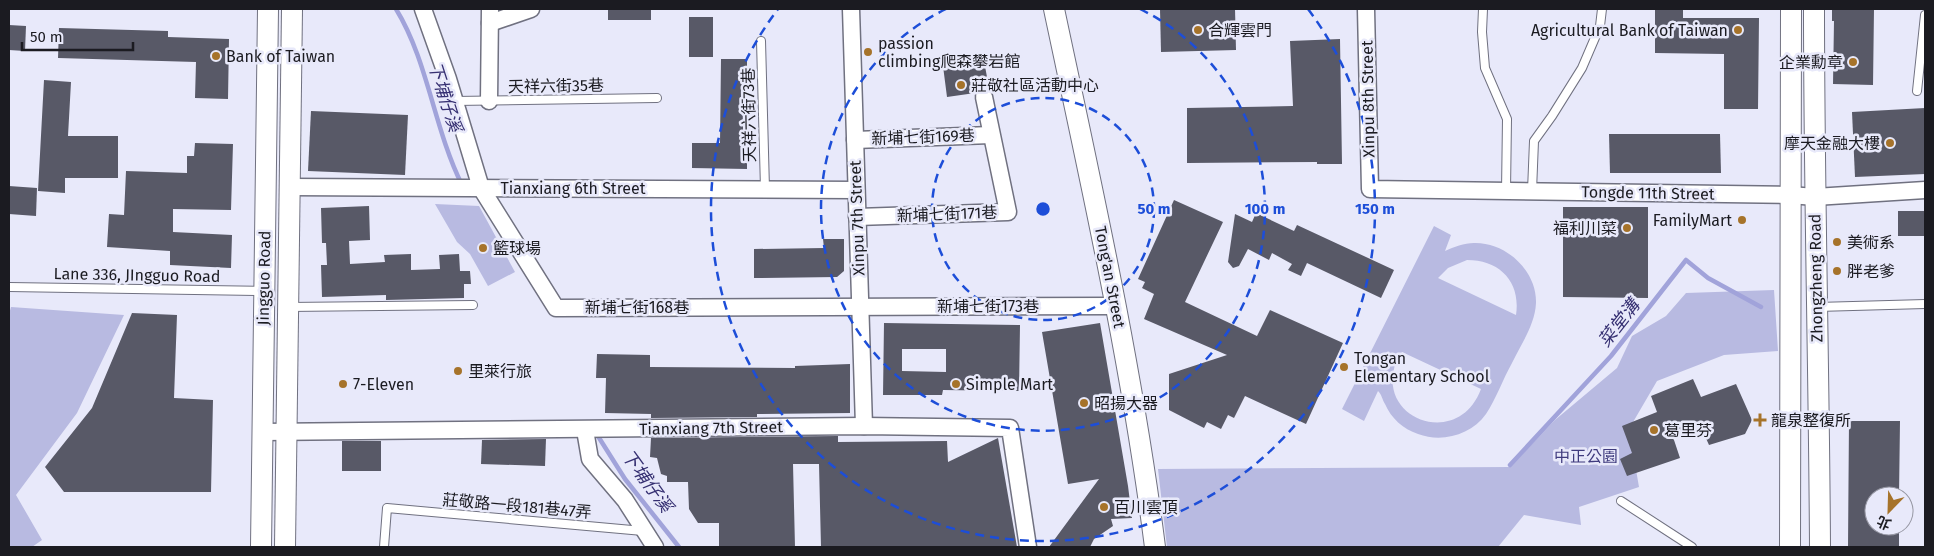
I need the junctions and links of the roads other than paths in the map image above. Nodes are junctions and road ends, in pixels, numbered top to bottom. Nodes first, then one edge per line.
1 (268, 9) edge
2 (292, 9) edge
3 (423, 9) edge
4 (531, 9) edge
5 (851, 9) edge
6 (1054, 9) edge
7 (1366, 9) edge
8 (1483, 9) edge
9 (1602, 9) edge
10 (1791, 9) edge
11 (1814, 9) edge
12 (1925, 14) edge
13 (490, 16) edge
14 (761, 41) dead end
15 (1917, 91) dead end
16 (984, 97) dead end
17 (657, 98) dead end
18 (454, 101) junction
19 (489, 101) junction
20 (991, 135) junction
21 (855, 140) junction
22 (290, 187) junction
23 (477, 188) junction
24 (765, 189) junction
25 (1370, 189) joint
26 (856, 190) junction
27 (1925, 190) edge
28 (1506, 191) junction
29 (1532, 191) junction
30 (1790, 195) junction
31 (1814, 197) junction
32 (857, 217) junction
33 (9, 287) edge
34 (264, 292) junction
35 (1925, 304) edge
36 (474, 305) dead end
37 (860, 306) junction
38 (1116, 306) junction
39 (288, 307) junction
40 (1817, 307) junction
41 (864, 426) junction
42 (594, 430) junction
43 (262, 432) junction
44 (286, 433) junction
45 (1621, 501) dead end
46 (646, 531) junction
47 (261, 547) edge
48 (285, 547) edge
49 (384, 547) edge
50 (654, 547) edge
51 (1028, 547) edge
52 (1155, 547) edge
53 (1692, 547) edge
54 (1790, 547) edge
55 (1820, 547) edge

1 - 34 street, Jingguo Road
2 - 22 street, Jingguo Road
3 - 18 street
4 - 13 street
5 - 21 street, Xinpu 7th Street
6 - 38 street, Tong'an Street
7 - 25 street, Xinpu 8th Street
8 - 28 lane
9 - 29 lane
10 - 30 street, Zhongzheng Road
11 - 31 street, Zhongzheng Road
12 - 15 lane
13 - 19 street
14 - 24 lane, 天祥六街73巷
16 - 20 street, 新埔七街171巷
17 - 19 lane, 天祥六街35巷
18 - 19 lane, 天祥六街35巷
18 - 23 street
20 - 21 street, 新埔七街169巷
20 - 32 street, 新埔七街171巷
21 - 26 street, Xinpu 7th Street
22 - 23 street, Tianxiang 6th Street
22 - 39 street, Jingguo Road
23 - 24 street, Tianxiang 6th Street
23 - 37 street, 新埔七街168巷
24 - 26 street, Tianxiang 6th Street
25 - 28 street, Tongde 11th Street
26 - 32 street, Xinpu 7th Street
27 - 31 street, Tongde 11th Street
28 - 29 street, Tongde 11th Street
29 - 30 street, Tongde 11th Street
30 - 31 street, Tongde 11th Street
30 - 54 street, Zhongzheng Road
31 - 40 street, Zhongzheng Road
32 - 37 street, Xinpu 7th Street
33 - 34 lane, Lane 336, JIngguo Road
34 - 43 street, Jingguo Road
35 - 40 lane
36 - 39 lane
37 - 38 street, 新埔七街173巷
37 - 41 street, Xinpu 7th Street
38 - 52 street, Tong'an Street
39 - 44 street, Jingguo Road
40 - 55 street, Zhongzheng Road
41 - 42 street, Tianxiang 7th Street
41 - 51 street, Tianxiang 7th Street
42 - 44 street, Tianxiang 7th Street
42 - 46 street
43 - 44 street, Tianxiang 7th Street
43 - 47 street, Jingguo Road
44 - 48 street, Jingguo Road
45 - 53 lane
46 - 49 lane, 莊敬路一段181巷47弄
46 - 50 street

